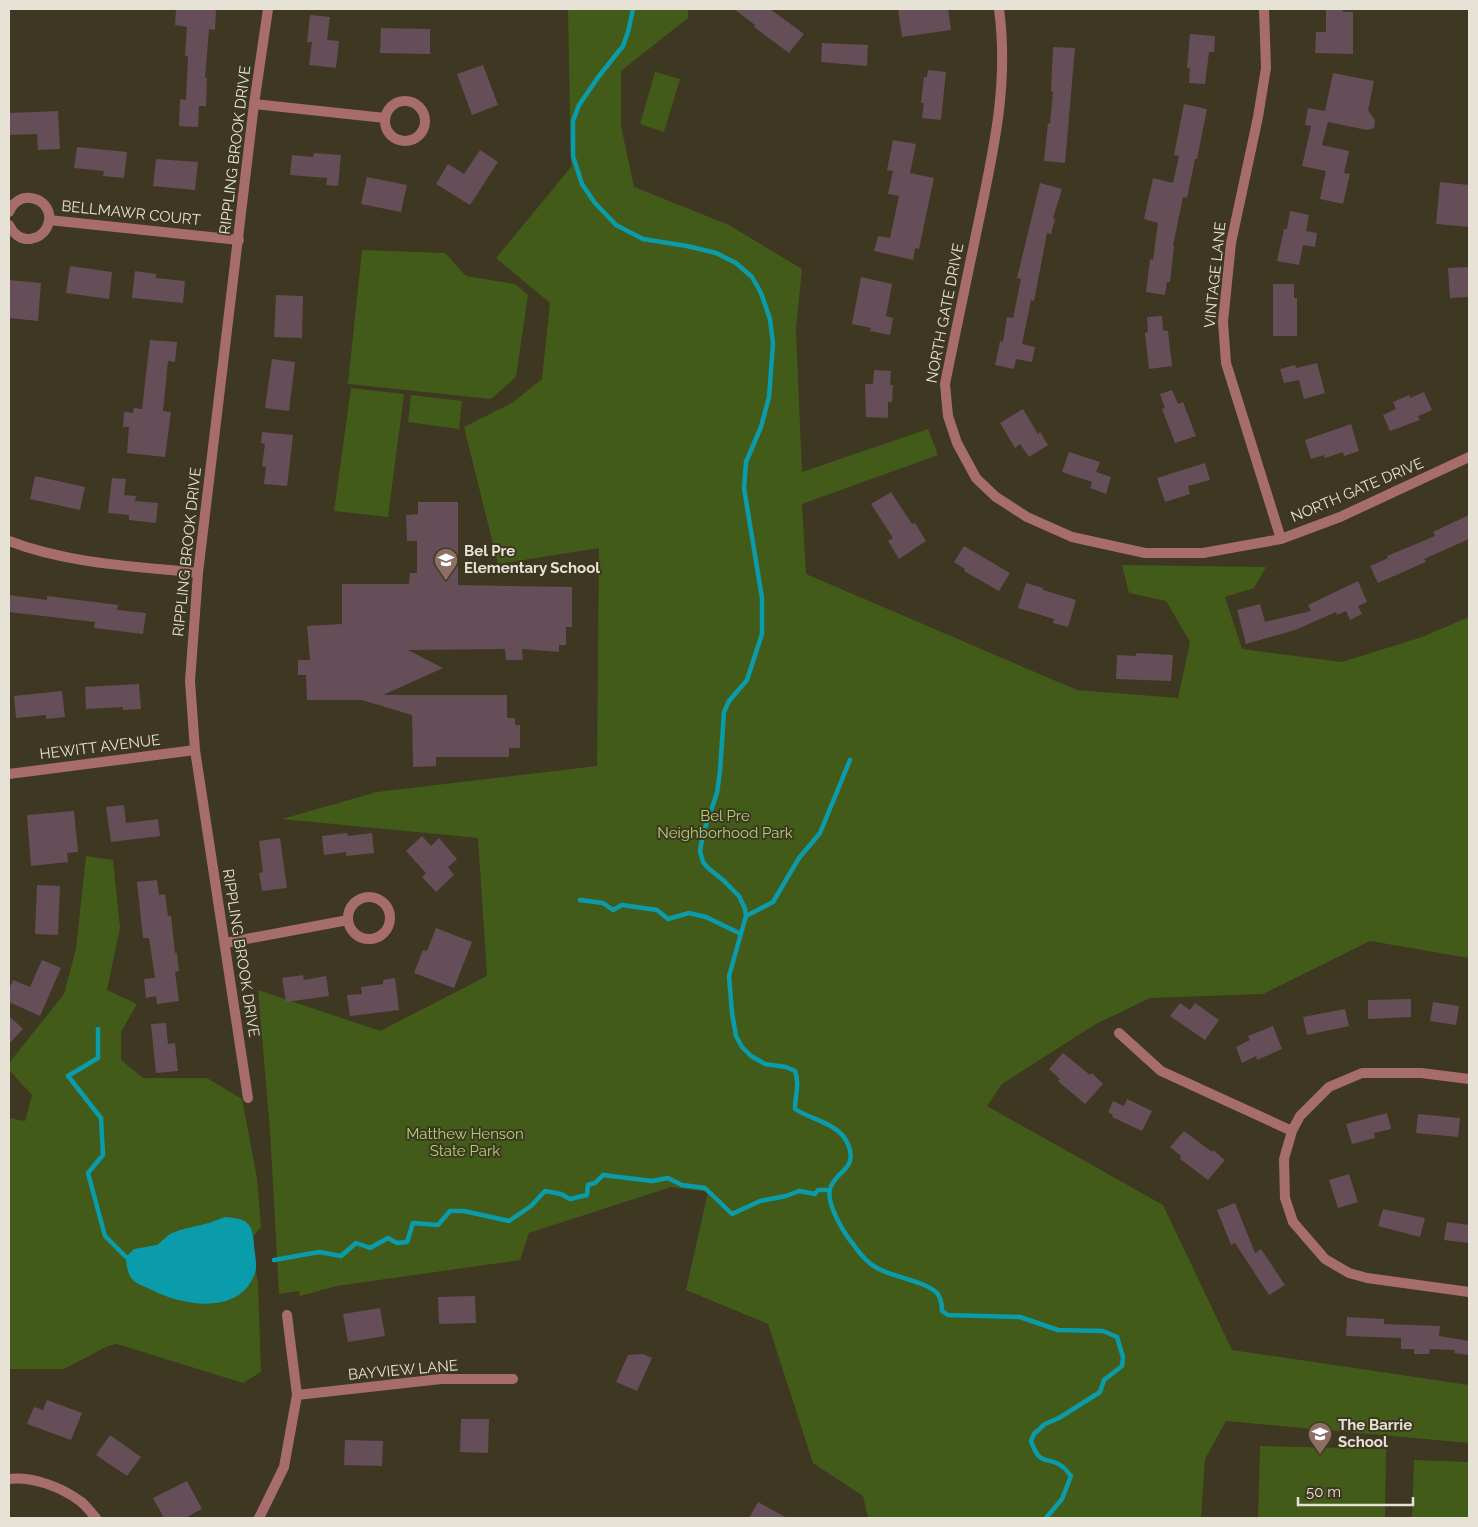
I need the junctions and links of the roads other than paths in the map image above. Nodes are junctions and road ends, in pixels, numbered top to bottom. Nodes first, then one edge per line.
1 (268, 9) edge
2 (999, 9) edge
3 (1264, 9) edge
4 (254, 104) junction
5 (384, 118) junction
6 (9, 212) edge
7 (49, 220) junction
8 (9, 225) edge
9 (239, 240) junction
10 (1469, 457) edge
11 (1281, 539) junction
12 (9, 541) edge
13 (198, 573) junction
14 (195, 750) junction
15 (9, 774) edge
16 (348, 920) junction
17 (225, 943) junction
18 (1120, 1033) dead end
19 (1469, 1079) edge
20 (248, 1098) dead end
21 (1292, 1131) junction
22 (1469, 1292) edge
23 (287, 1315) dead end
24 (513, 1379) dead end
25 (297, 1395) junction
26 (9, 1479) edge
27 (96, 1518) edge
28 (259, 1518) edge

1 - 4 street, RIPPLING BROOK DRIVE
2 - 11 street, NORTH GATE DRIVE
3 - 11 street, VINTAGE LANE
4 - 5 street
4 - 9 street, RIPPLING BROOK DRIVE
5 - 5 street
6 - 7 street, BELLMAWR COURT
7 - 8 street, BELLMAWR COURT
7 - 9 street, BELLMAWR COURT
9 - 13 street, RIPPLING BROOK DRIVE
10 - 11 street, NORTH GATE DRIVE
12 - 13 street
13 - 14 street, RIPPLING BROOK DRIVE
14 - 15 street, HEWITT AVENUE
14 - 17 street, RIPPLING BROOK DRIVE
16 - 16 street
16 - 17 street
17 - 20 street, RIPPLING BROOK DRIVE
18 - 21 street
19 - 21 street
21 - 22 street
23 - 25 street
24 - 25 street, BAYVIEW LANE
25 - 28 street
26 - 27 street

